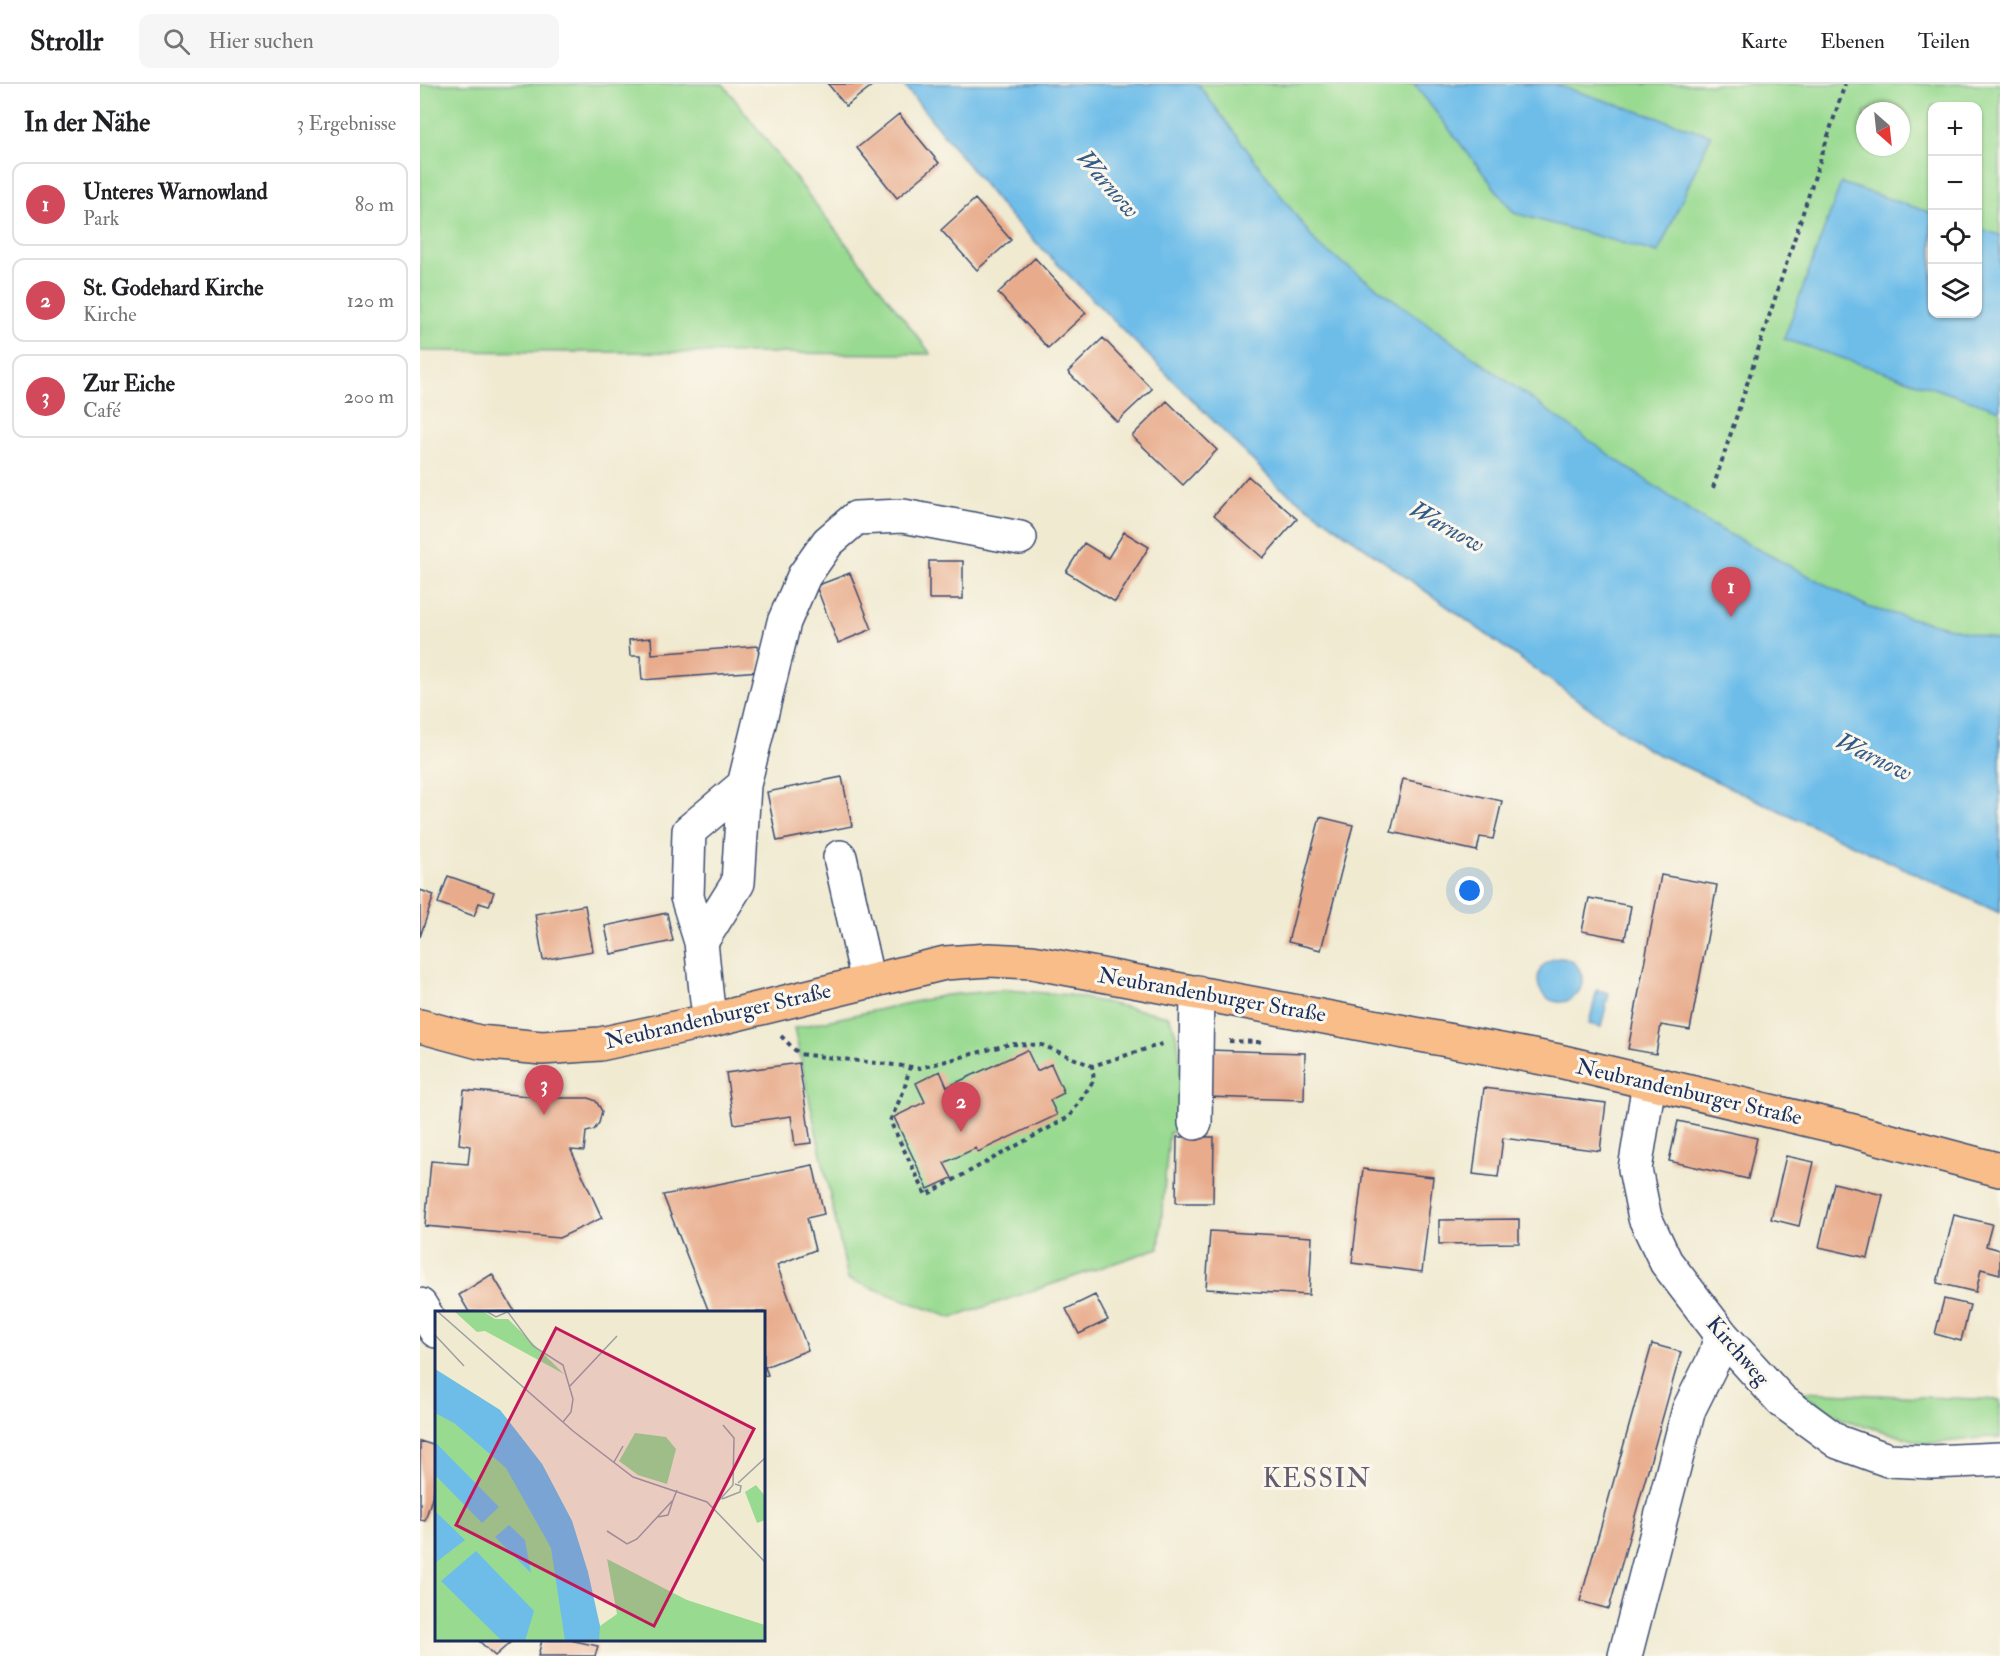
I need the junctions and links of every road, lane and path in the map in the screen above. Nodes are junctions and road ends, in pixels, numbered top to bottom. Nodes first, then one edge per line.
1 (1845, 84) edge
2 (1713, 488) dead end
3 (1020, 538) dead end
4 (744, 785) junction
5 (840, 857) dead end
6 (701, 942) junction
7 (868, 982) junction
8 (1197, 992) junction
9 (1270, 1005) junction
10 (754, 1010) junction
11 (712, 1020) junction
12 (422, 1034) edge
13 (1196, 1041) junction
14 (1092, 1065) junction
15 (910, 1066) junction
16 (1649, 1083) junction
17 (1196, 1123) dead end
18 (2000, 1170) edge
19 (420, 1305) edge
20 (435, 1329) edge
21 (1721, 1334) junction
22 (2000, 1459) edge
23 (1625, 1656) edge

1 - 2 path
3 - 4 street
4 - 6 street
4 - 6 street
5 - 7 street
6 - 11 street
7 - 8 main road, Neubrandenburger Straße
7 - 10 main road, Neubrandenburger Straße
8 - 9 main road, Neubrandenburger Straße
8 - 13 street
9 - 13 path
9 - 16 main road, Neubrandenburger Straße
10 - 11 main road, Neubrandenburger Straße
10 - 15 path
11 - 12 main road, Neubrandenburger Straße
13 - 14 path
13 - 17 street
14 - 15 path
14 - 15 path
16 - 18 main road, Neubrandenburger Straße
16 - 21 street, Kirchweg
19 - 20 street
21 - 22 street, Kirchweg
21 - 23 street

